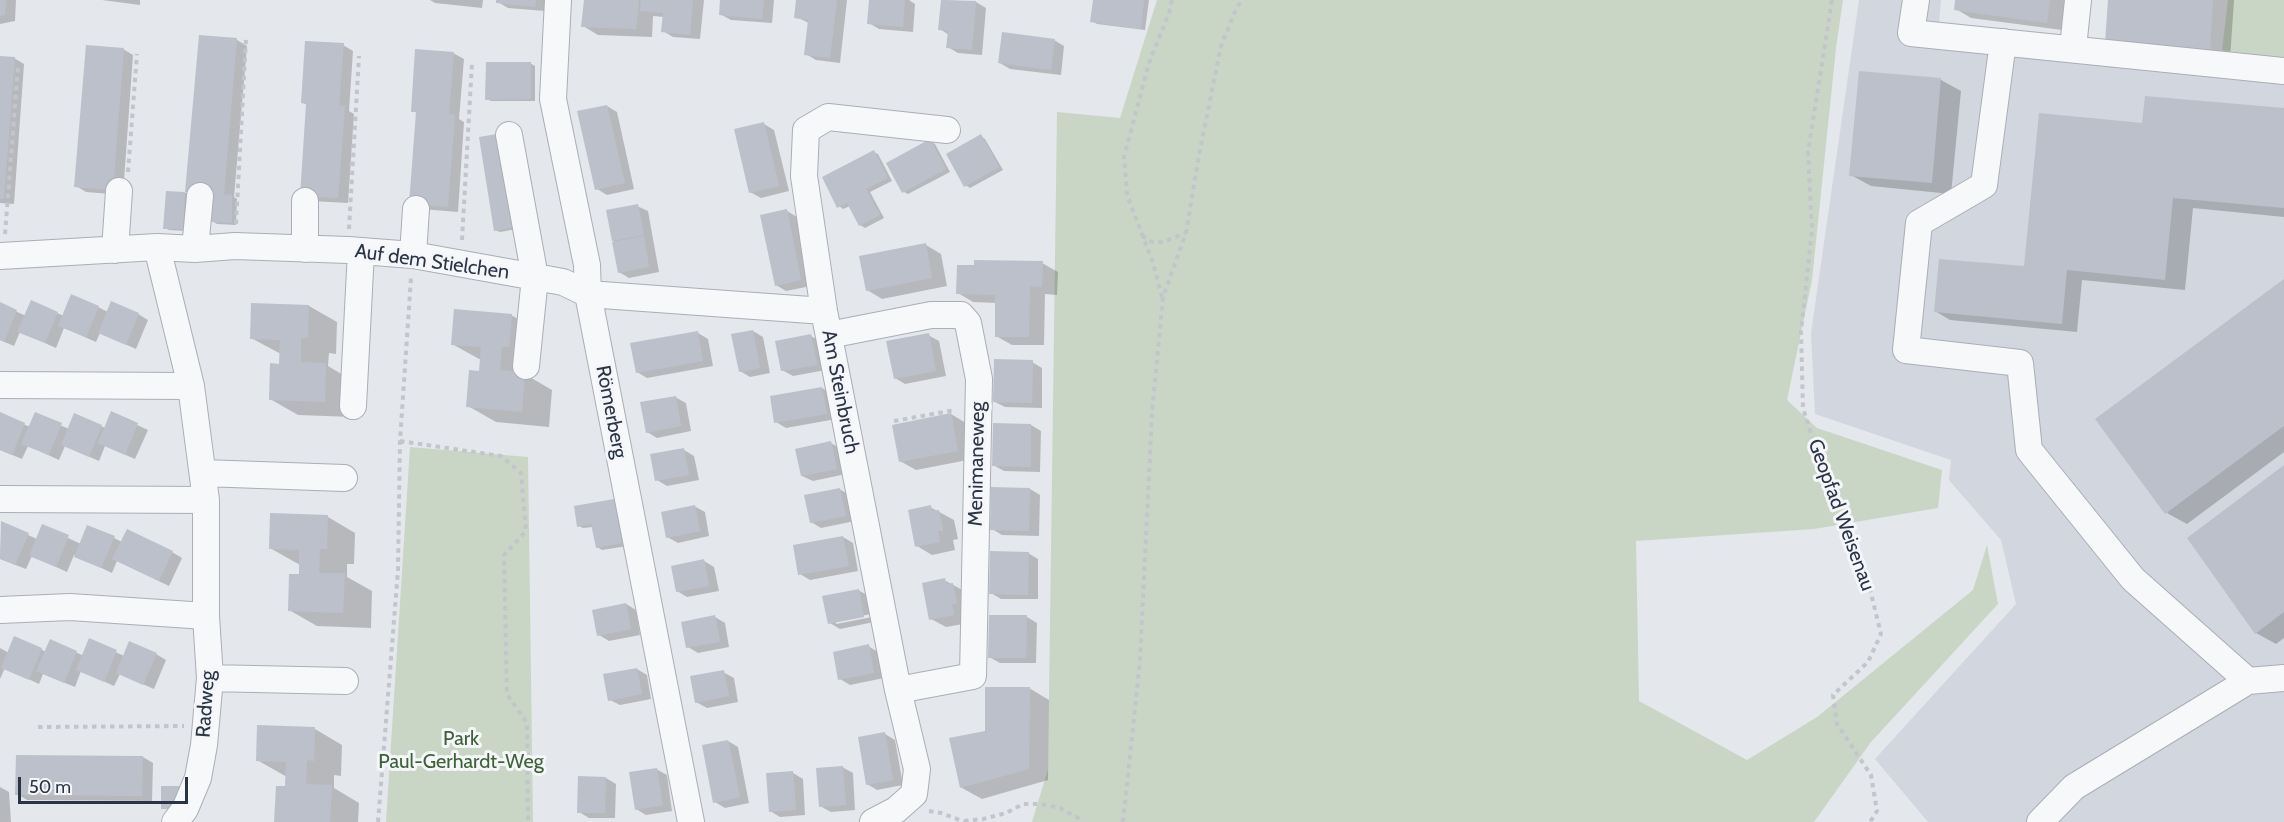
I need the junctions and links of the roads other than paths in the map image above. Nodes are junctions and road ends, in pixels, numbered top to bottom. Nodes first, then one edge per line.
1 (558, 0) edge
2 (1916, 0) edge
3 (2078, 0) edge
4 (2003, 42) junction
5 (2073, 48) junction
6 (2284, 71) edge
7 (947, 130) dead end
8 (509, 135) dead end
9 (119, 191) road end
10 (200, 196) dead end
11 (305, 201) dead end
12 (416, 209) dead end
13 (157, 247) junction
14 (115, 249) junction
15 (195, 249) junction
16 (305, 249) junction
17 (354, 251) junction
18 (413, 255) junction
19 (2, 256) edge
20 (535, 277) junction
21 (588, 294) junction
22 (827, 323) junction
23 (526, 366) dead end
24 (0, 385) edge
25 (191, 386) junction
26 (353, 406) dead end
27 (203, 473) junction
28 (344, 478) dead end
29 (0, 499) edge
30 (206, 500) junction
31 (0, 610) edge
32 (206, 616) junction
33 (210, 678) junction
34 (2284, 678) edge
35 (345, 681) dead end
36 (2248, 681) junction
37 (898, 690) junction
38 (175, 822) edge
39 (691, 822) edge
40 (873, 822) edge
41 (2040, 822) edge

1 - 21 street, Römerberg
2 - 4 street
3 - 5 street
4 - 5 street
4 - 36 street
5 - 6 street
7 - 22 street, Am Steinbruch
8 - 20 street
9 - 14 street
10 - 15 street
11 - 16 street
12 - 18 street
13 - 14 street, Auf dem Stielchen
13 - 15 street, Auf dem Stielchen
13 - 25 street, Radweg
14 - 19 street, Auf dem Stielchen
15 - 16 street, Auf dem Stielchen
16 - 17 street, Auf dem Stielchen
17 - 18 street, Auf dem Stielchen
17 - 26 street
18 - 20 street, Auf dem Stielchen
20 - 21 street, Auf dem Stielchen
20 - 23 street
21 - 22 street, Auf dem Stielchen
21 - 39 street, Römerberg
22 - 37 street, Am Steinbruch
22 - 37 street, Menimaneweg
24 - 25 street
25 - 27 street, Radweg
27 - 28 street
27 - 30 street, Radweg
29 - 30 street
30 - 32 street, Radweg
31 - 32 street
32 - 33 street, Radweg
33 - 35 street
33 - 38 street, Radweg
34 - 36 street
36 - 41 street
37 - 40 street, Am Steinbruch

